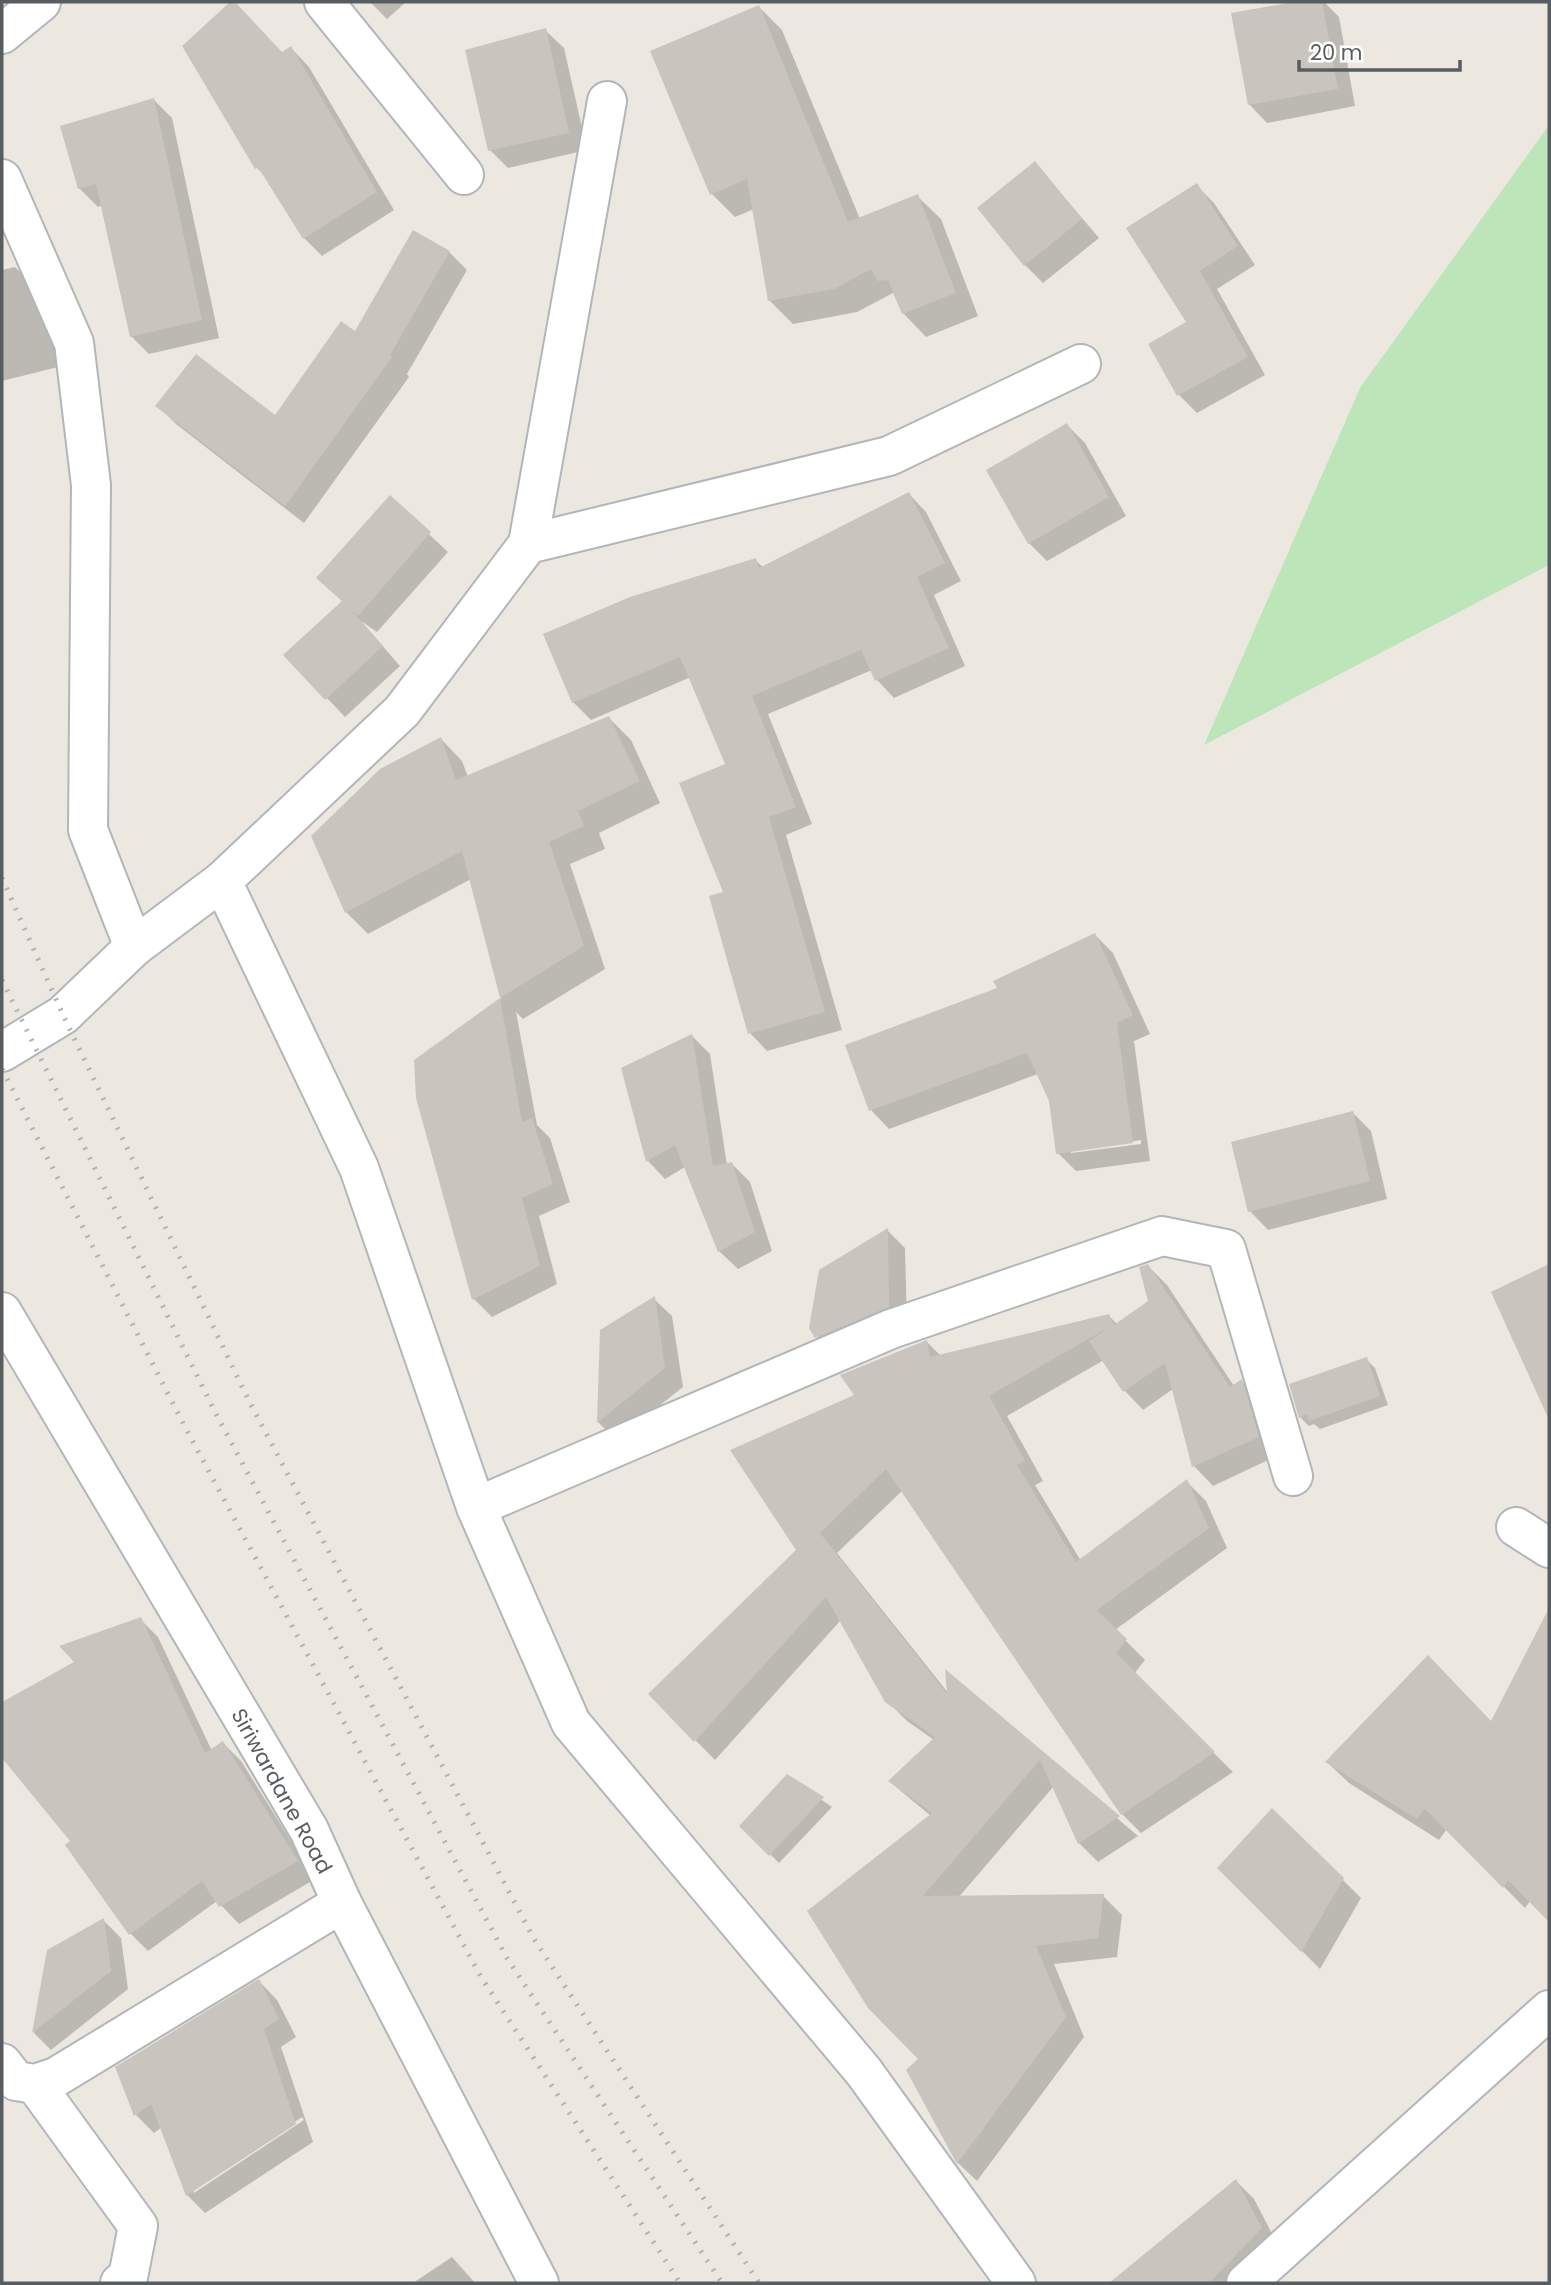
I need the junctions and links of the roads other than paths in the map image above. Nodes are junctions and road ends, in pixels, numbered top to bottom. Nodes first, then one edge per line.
1 (41, 2) edge
2 (324, 2) edge
3 (2, 34) edge
4 (607, 101) dead end
5 (464, 175) dead end
6 (2, 179) edge
7 (1081, 363) dead end
8 (527, 544) junction
9 (222, 881) junction
10 (134, 947) junction
11 (2, 1052) edge
12 (2, 1312) edge
13 (1293, 1476) dead end
14 (476, 1507) junction
15 (1516, 1527) dead end
16 (1549, 1548) edge
17 (342, 1903) junction
18 (1549, 2010) edge
19 (14, 2079) edge
20 (120, 2283) edge
21 (539, 2283) edge
22 (1016, 2283) edge
23 (1246, 2283) edge

1 - 3 street
2 - 5 street
4 - 8 street
6 - 10 street
7 - 8 street
8 - 9 street
9 - 10 street
9 - 14 street
10 - 11 street
12 - 17 street, Siriwardane Road
13 - 14 street
14 - 22 street
15 - 16 street
17 - 19 street
17 - 21 street, Siriwardane Road
18 - 23 street
19 - 20 street

